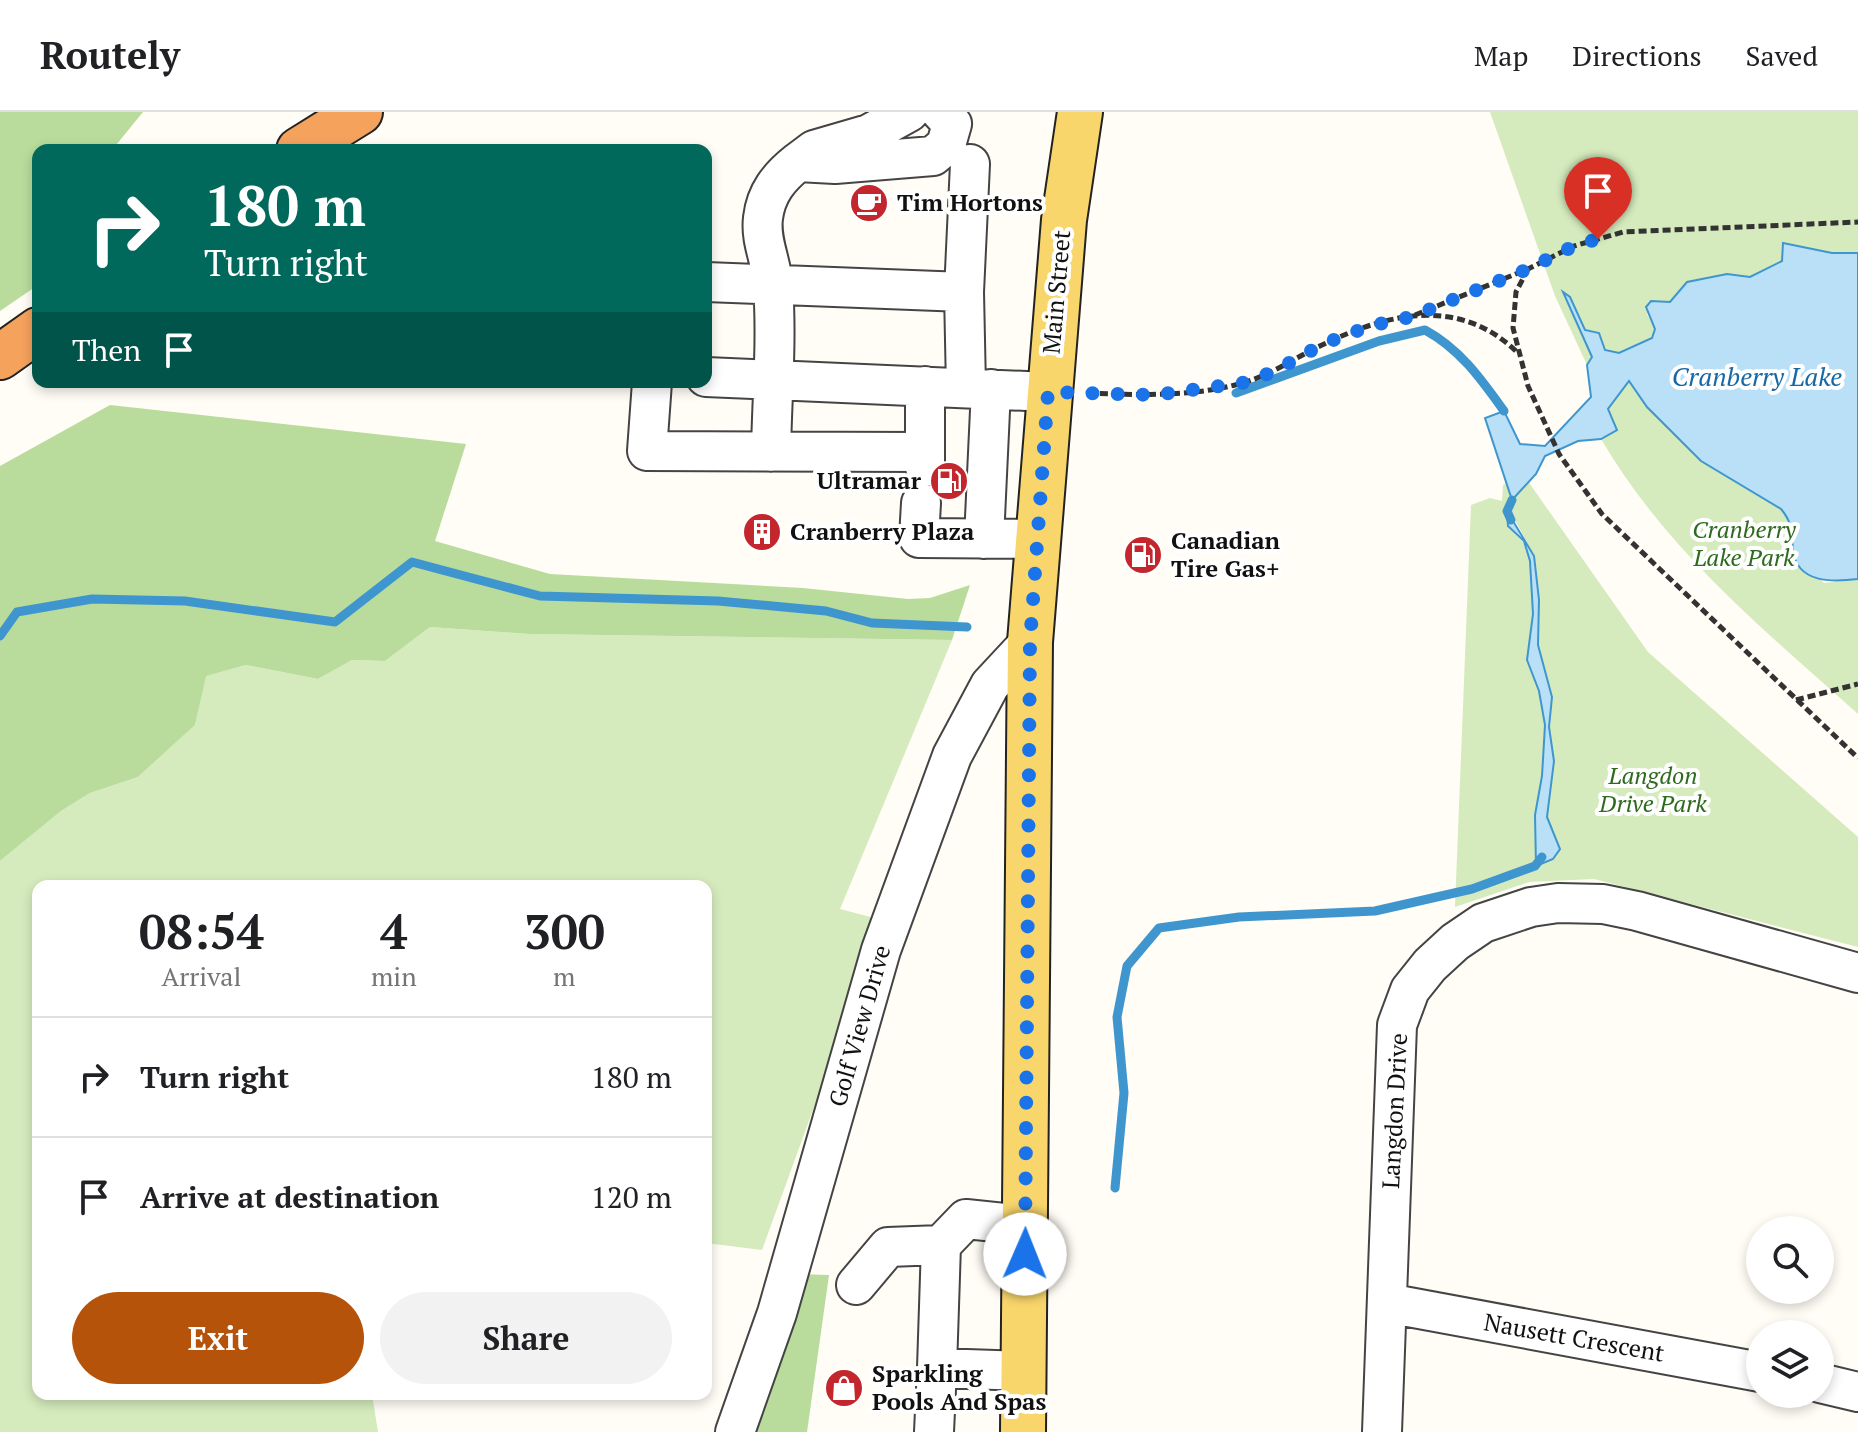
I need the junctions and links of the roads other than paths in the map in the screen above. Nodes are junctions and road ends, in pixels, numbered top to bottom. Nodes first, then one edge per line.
1 (360, 112) edge
2 (909, 112) edge
3 (941, 112) edge
4 (1080, 112) edge
5 (309, 144) edge
6 (798, 162) junction
7 (970, 164) dead end
8 (712, 282) edge
9 (773, 282) junction
10 (964, 292) junction
11 (32, 334) edge
12 (0, 357) edge
13 (712, 377) edge
14 (773, 380) junction
15 (925, 386) junction
16 (652, 388) edge
17 (979, 389) junction
18 (1048, 392) junction
19 (771, 452) junction
20 (924, 474) junction
21 (984, 539) junction
22 (1037, 539) junction
23 (1030, 642) junction
24 (1858, 973) edge
25 (1025, 1225) junction
26 (941, 1245) junction
27 (856, 1285) dead end
28 (1387, 1303) junction
29 (937, 1368) junction
30 (1746, 1369) edge
31 (1024, 1371) junction
32 (1834, 1386) edge
33 (1858, 1392) edge
34 (735, 1432) edge
35 (934, 1432) edge
36 (1023, 1432) edge
37 (1382, 1432) edge

1 - 5 highway
2 - 6 street
3 - 6 street
4 - 18 main road, Main Street
6 - 9 street
7 - 10 street
8 - 9 street
9 - 10 street
9 - 14 street
10 - 17 street
11 - 12 highway
13 - 14 street
14 - 15 street
14 - 19 street
15 - 17 street
15 - 20 street
16 - 19 street
17 - 18 street
17 - 21 street
18 - 22 main road, Main Street
19 - 20 street
20 - 21 street
21 - 22 street
22 - 23 main road, Main Street
23 - 25 main road, Main Street
23 - 34 street, Golf View Drive
24 - 28 street, Langdon Drive
25 - 26 street
25 - 31 main road, Main Street
26 - 27 street
26 - 29 street
28 - 30 street, Nausett Crescent
28 - 37 street, Langdon Drive
29 - 31 street
29 - 35 street
31 - 36 main road, Main Street
32 - 33 street

